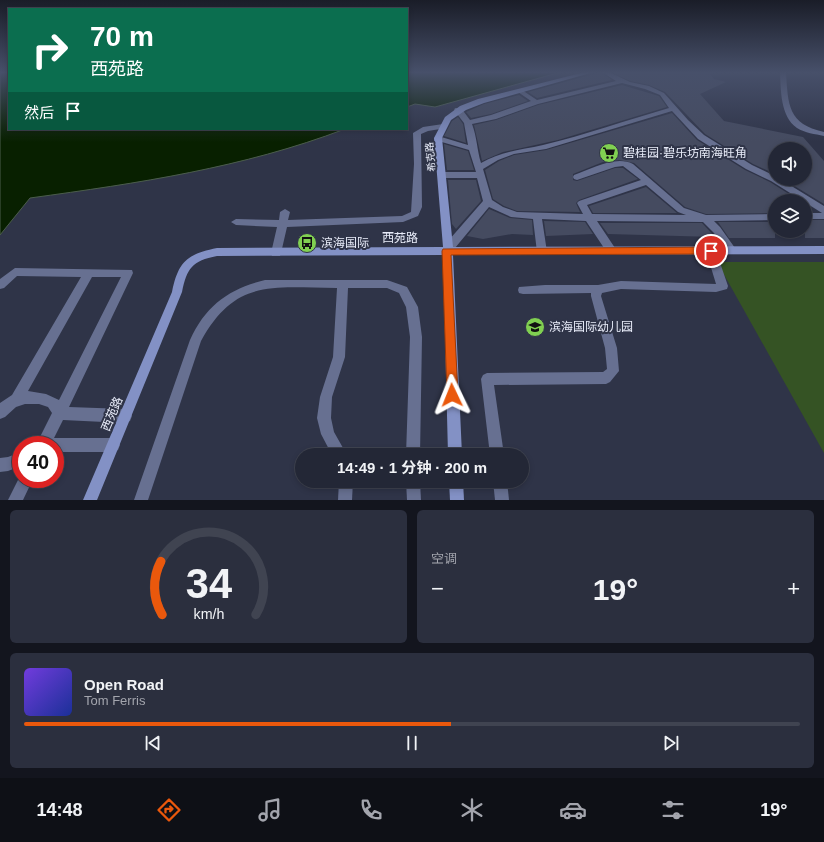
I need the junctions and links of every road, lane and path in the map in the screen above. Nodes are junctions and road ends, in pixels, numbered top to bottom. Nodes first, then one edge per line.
1 (501, 95) edge
2 (527, 95) edge
3 (564, 95) edge
4 (663, 95) edge
5 (786, 95) edge
6 (536, 102) junction
7 (673, 109) junction
8 (458, 110) junction
9 (468, 124) junction
10 (443, 126) junction
11 (824, 134) edge
12 (438, 138) junction
13 (473, 149) junction
14 (480, 172) junction
15 (442, 175) junction
16 (577, 178) dead end
17 (648, 181) junction
18 (488, 202) junction
19 (824, 210) edge
20 (285, 212) dead end
21 (538, 216) junction
22 (812, 216) edge
23 (824, 216) edge
24 (589, 217) junction
25 (768, 217) edge
26 (705, 218) junction
27 (236, 222) dead end
28 (283, 224) junction
29 (824, 250) edge
30 (446, 251) junction
31 (612, 251) junction
32 (711, 251) junction
33 (731, 251) junction
34 (276, 252) junction
35 (542, 252) junction
36 (89, 273) junction
37 (344, 284) junction
38 (0, 285) edge
39 (598, 289) junction
40 (523, 290) dead end
41 (17, 399) junction
42 (0, 412) edge
43 (59, 413) junction
44 (125, 416) junction
45 (48, 436) edge
46 (64, 445) edge
47 (113, 445) junction
48 (336, 448) edge
49 (413, 448) edge
50 (455, 448) edge
51 (495, 448) edge
52 (12, 462) edge
53 (0, 465) edge
54 (21, 488) edge
55 (346, 488) edge
56 (413, 488) edge
57 (456, 488) edge
58 (501, 488) edge
59 (15, 500) edge
60 (90, 500) edge
61 (141, 500) edge
62 (345, 500) edge
63 (414, 500) edge
64 (457, 500) edge
65 (502, 500) edge

1 - 8 main road, 希克路
2 - 6 street
3 - 6 street
4 - 7 street
5 - 11 street
6 - 9 street
7 - 14 street
7 - 19 street
8 - 9 street
8 - 10 main road, 希克路
9 - 13 street
10 - 12 main road, 希克路
10 - 28 street
12 - 13 street
12 - 15 main road, 希克路
13 - 14 street
14 - 15 street
14 - 18 street
15 - 30 main road, 希克路
16 - 17 street
17 - 24 street
17 - 26 street
18 - 21 street
18 - 30 street
20 - 28 street
21 - 24 street
21 - 35 street
22 - 23 street
24 - 26 street
24 - 31 street
25 - 26 street
26 - 33 street
27 - 28 street
28 - 34 street
29 - 33 main road, 西苑路
30 - 34 main road, 西苑路
30 - 35 main road, 西苑路
30 - 50 main road, 希克路
31 - 32 main road, 西苑路
31 - 35 main road, 西苑路
32 - 33 main road, 西苑路
32 - 39 street
34 - 44 main road, 西苑路
36 - 38 street
36 - 41 street
36 - 43 street
37 - 48 street
37 - 49 street
37 - 61 street
39 - 40 street
39 - 51 street
41 - 42 street
41 - 43 street
43 - 44 street
43 - 45 street
44 - 47 main road, 西苑路
46 - 47 street
47 - 60 main road, 西苑路
52 - 53 street
54 - 59 street
55 - 62 street
56 - 63 street
57 - 64 main road
58 - 65 street

